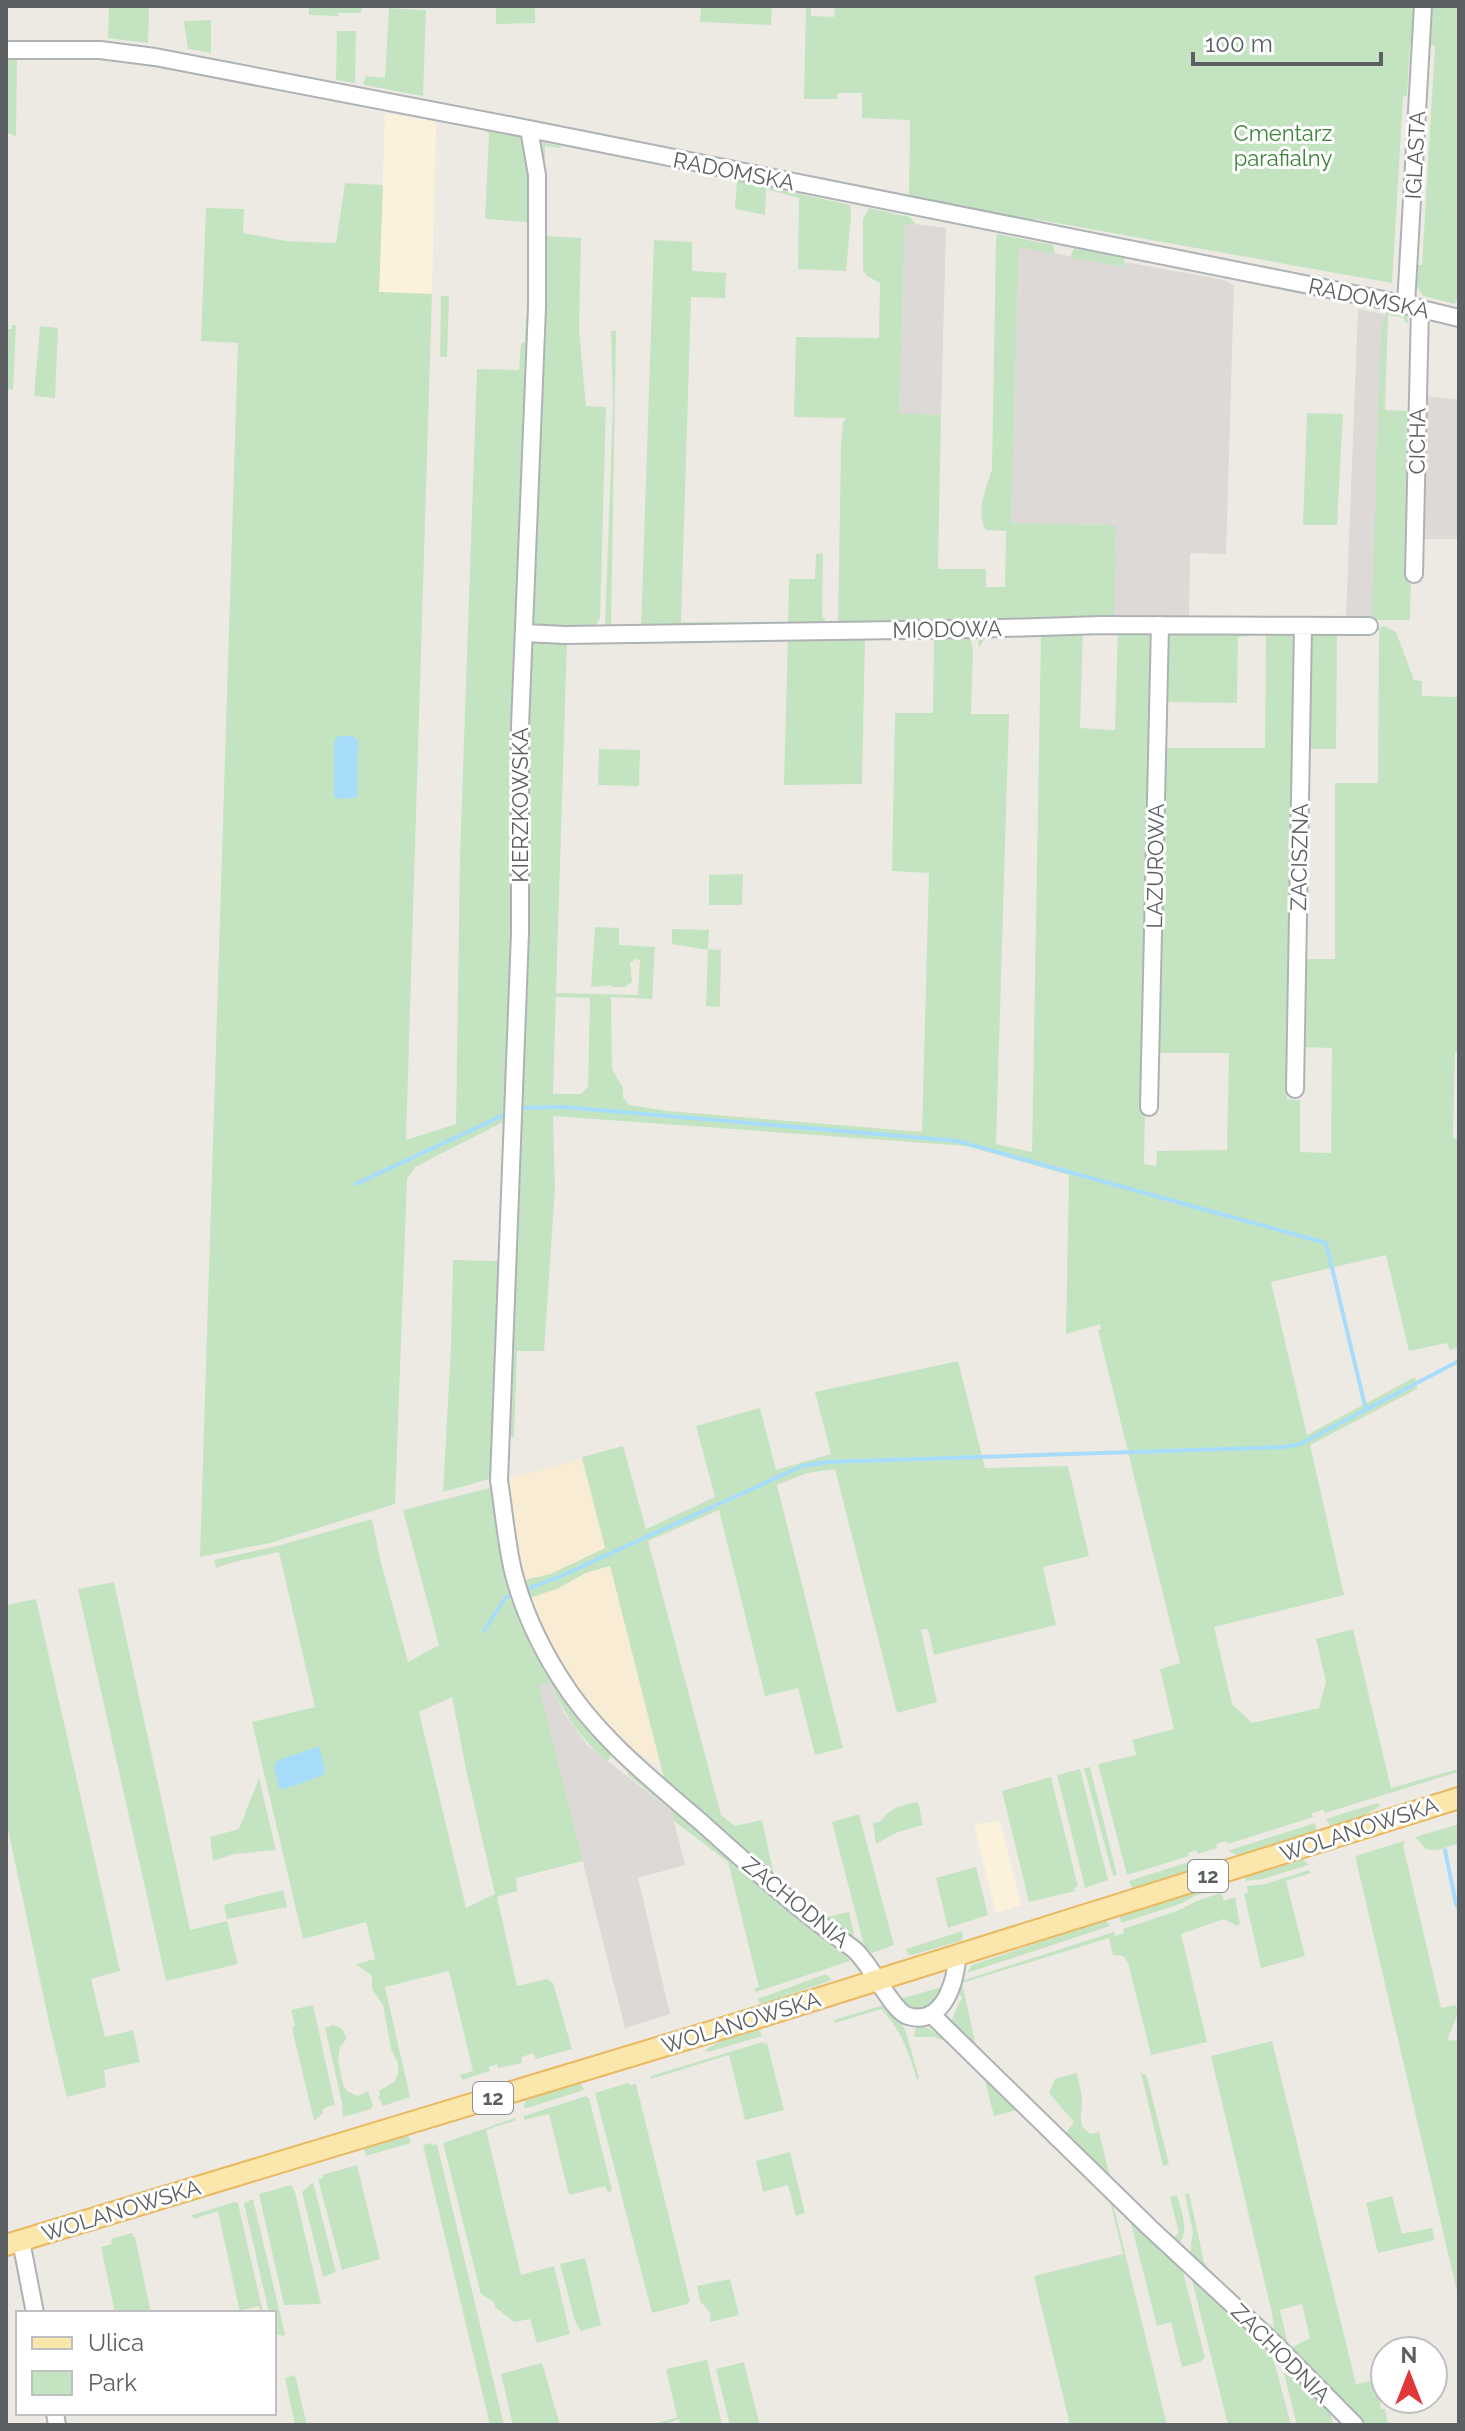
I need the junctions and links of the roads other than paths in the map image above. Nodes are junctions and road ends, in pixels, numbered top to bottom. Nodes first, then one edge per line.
1 (1423, 6) edge
2 (6, 50) edge
3 (529, 129) junction
4 (1413, 306) junction
5 (1459, 318) edge
6 (1414, 574) dead end
7 (1160, 625) junction
8 (1303, 626) junction
9 (1369, 626) dead end
10 (525, 633) junction
11 (1295, 1089) dead end
12 (1149, 1107) dead end
13 (499, 1481) joint
14 (1459, 1798) edge
15 (957, 1955) junction
16 (879, 1980) junction
17 (931, 2014) junction
18 (13, 2243) edge
19 (34, 2311) edge
20 (1355, 2425) edge

1 - 4 street, IGLASTA
2 - 3 street, RADOMSKA
3 - 4 street, RADOMSKA
3 - 10 street, KIERZKOWSKA
4 - 5 street, RADOMSKA
4 - 6 street, CICHA
7 - 8 street, MIODOWA
7 - 10 street, MIODOWA
7 - 12 street, LAZUROWA
8 - 9 street, MIODOWA
8 - 11 street, ZACISZNA
10 - 13 street, KIERZKOWSKA
13 - 16 street, ZACHODNIA
14 - 15 main road, WOLANOWSKA / 12
15 - 16 main road, WOLANOWSKA / 12
15 - 17 street
16 - 17 street, ZACHODNIA
16 - 18 main road, WOLANOWSKA / 12
17 - 20 street, ZACHODNIA
18 - 19 street

